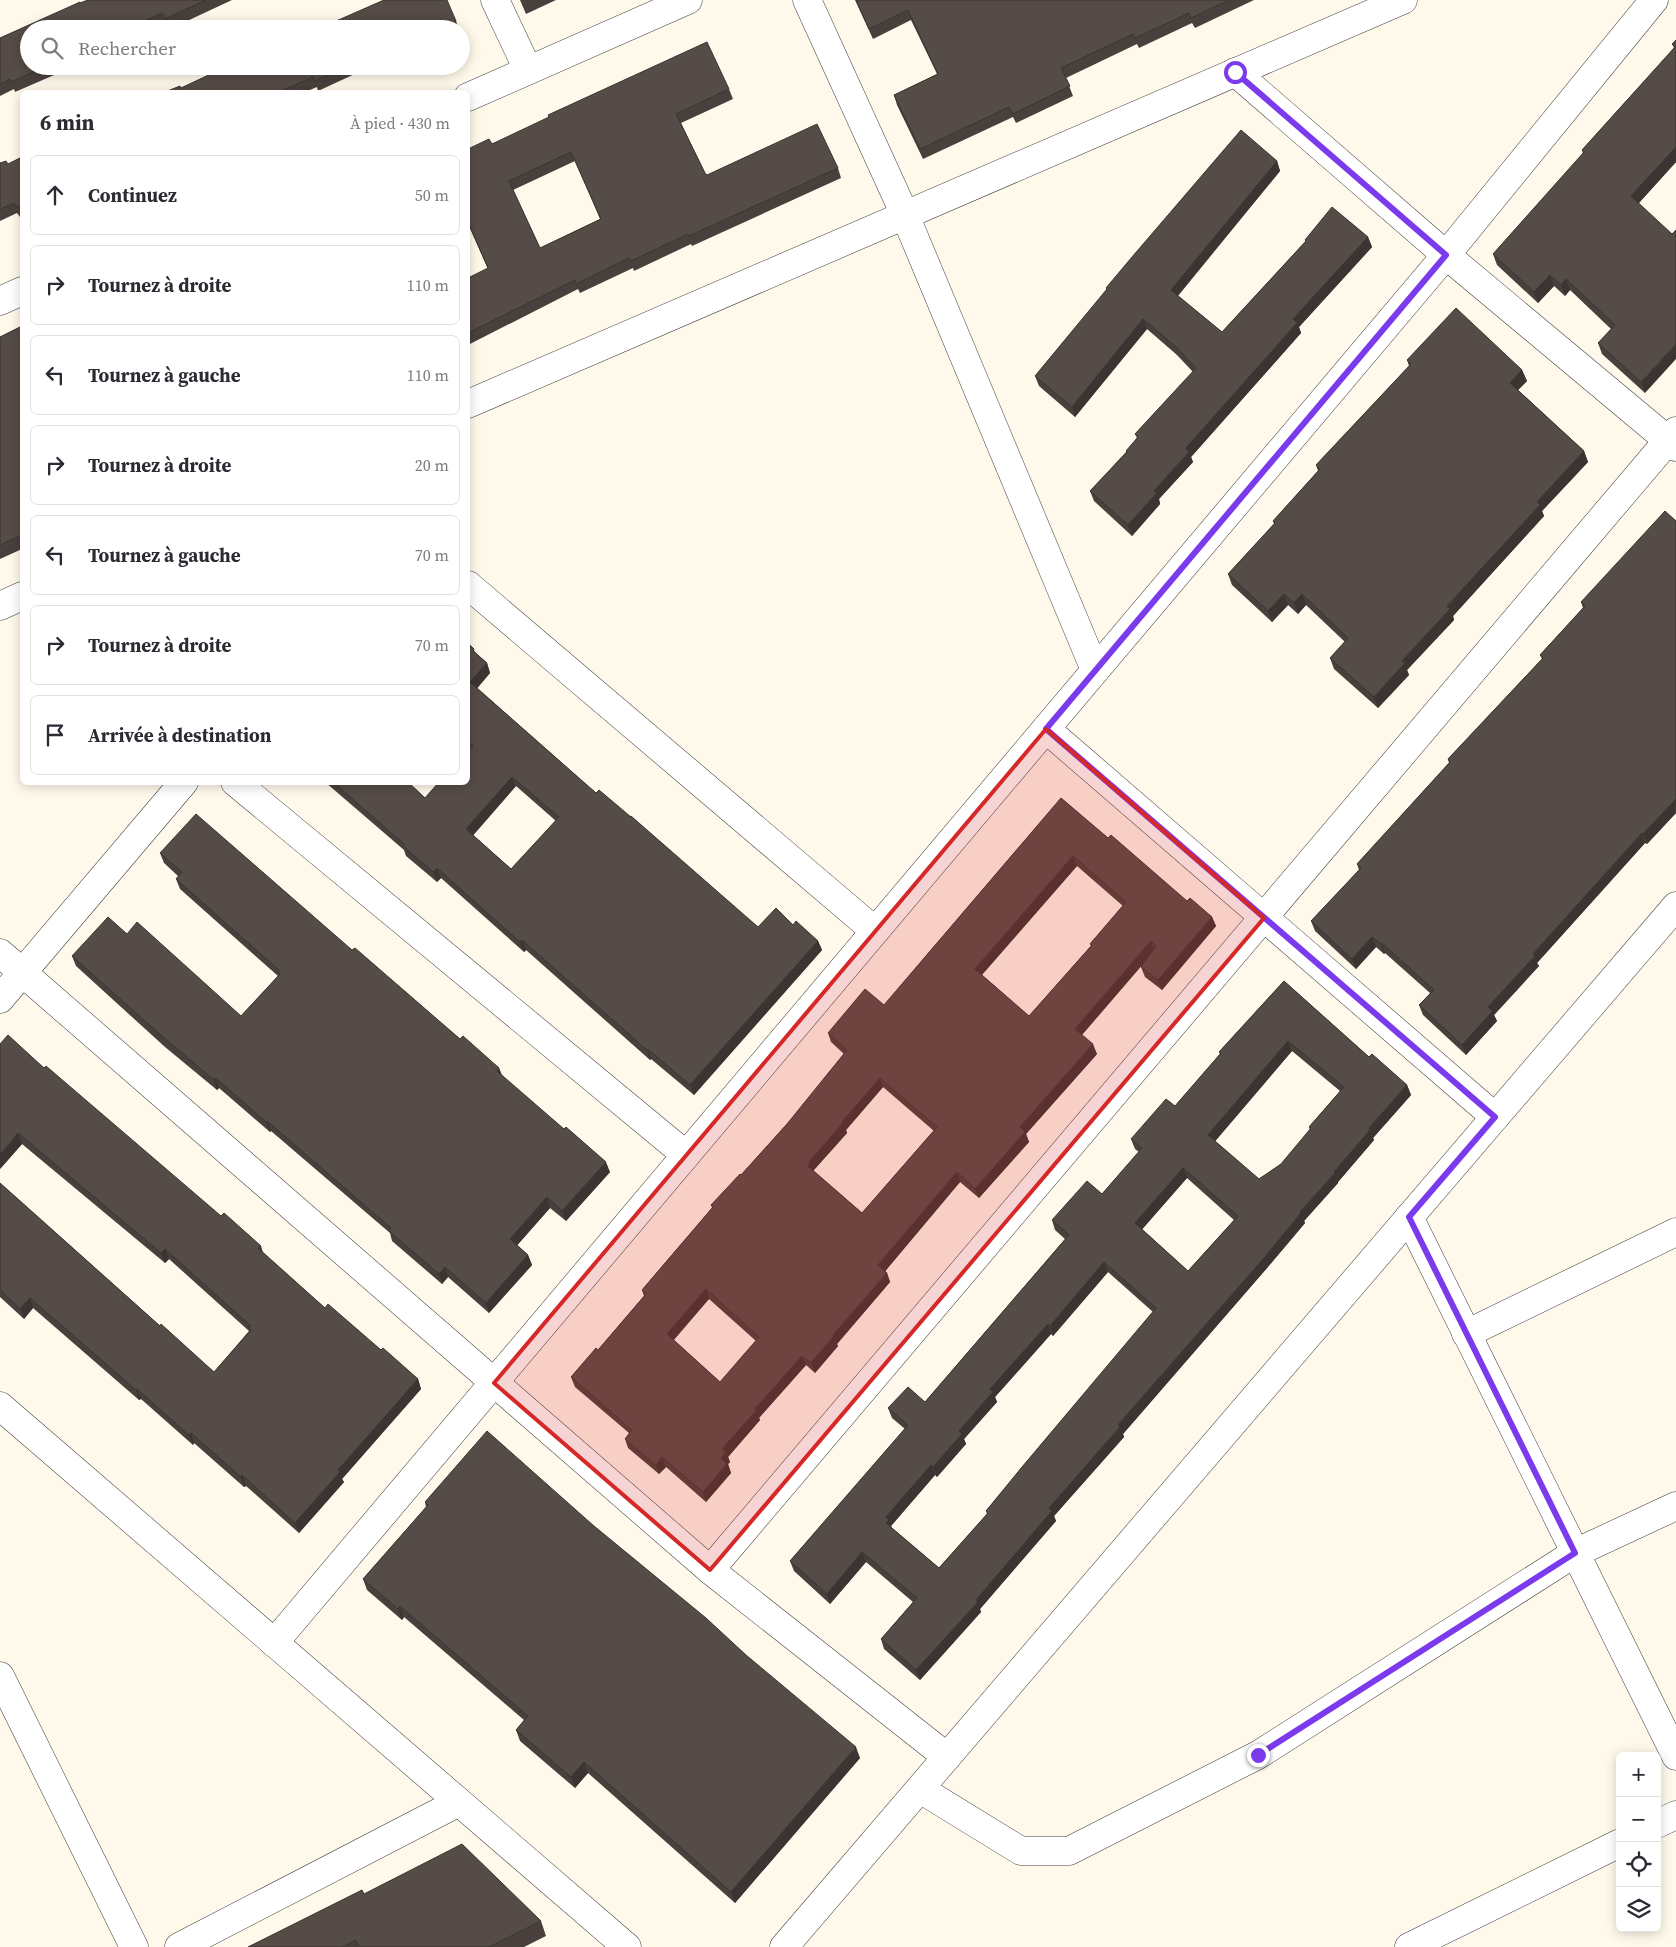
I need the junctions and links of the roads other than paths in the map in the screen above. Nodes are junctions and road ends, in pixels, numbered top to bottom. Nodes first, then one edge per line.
1 (495, 0) edge
2 (688, 0) edge
3 (806, 0) edge
4 (1403, 0) edge
5 (1654, 0) edge
6 (528, 70) junction
7 (1235, 72) junction
8 (470, 95) edge
9 (904, 215) junction
10 (1446, 255) junction
11 (20, 292) edge
12 (0, 301) edge
13 (470, 403) edge
14 (1673, 440) edge
15 (470, 588) edge
16 (1096, 670) junction
17 (1046, 729) junction
18 (181, 785) edge
19 (239, 785) edge
20 (1676, 906) edge
21 (1264, 918) junction
22 (875, 931) junction
23 (0, 953) edge
24 (22, 973) junction
25 (0, 999) edge
26 (1495, 1117) junction
27 (686, 1155) junction
28 (1409, 1217) junction
29 (1676, 1232) edge
30 (1466, 1334) junction
31 (494, 1382) junction
32 (0, 1406) edge
33 (1676, 1506) edge
34 (1575, 1553) junction
35 (710, 1570) junction
36 (274, 1643) junction
37 (0, 1676) edge
38 (10, 1722) edge
39 (1676, 1756) edge
40 (947, 1757) junction
41 (920, 1789) junction
42 (459, 1802) junction
43 (1676, 1815) edge
44 (1661, 1822) edge
45 (1616, 1845) edge
46 (134, 1947) edge
47 (179, 1947) edge
48 (627, 1947) edge
49 (784, 1947) edge
50 (1409, 1947) edge

1 - 6 street
2 - 6 street
3 - 9 street
4 - 7 street
5 - 10 street
6 - 8 street
7 - 9 street
7 - 10 street
9 - 13 street
9 - 16 street
10 - 14 street
10 - 16 street
11 - 12 street
14 - 21 street
15 - 22 street
16 - 17 street
17 - 21 street
17 - 22 street
18 - 24 street
19 - 27 street
20 - 26 street
21 - 26 street
21 - 35 street
22 - 27 street
23 - 24 street
24 - 25 street
24 - 31 street
26 - 28 street
27 - 31 street
28 - 30 street
28 - 40 street
29 - 30 street
30 - 34 street
31 - 35 street
31 - 36 street
32 - 36 street
33 - 34 street
34 - 39 street
34 - 41 street
35 - 40 street
36 - 42 street
37 - 38 street
38 - 46 street
40 - 41 street
41 - 49 street
42 - 47 street
42 - 48 street
43 - 44 street
45 - 50 street

